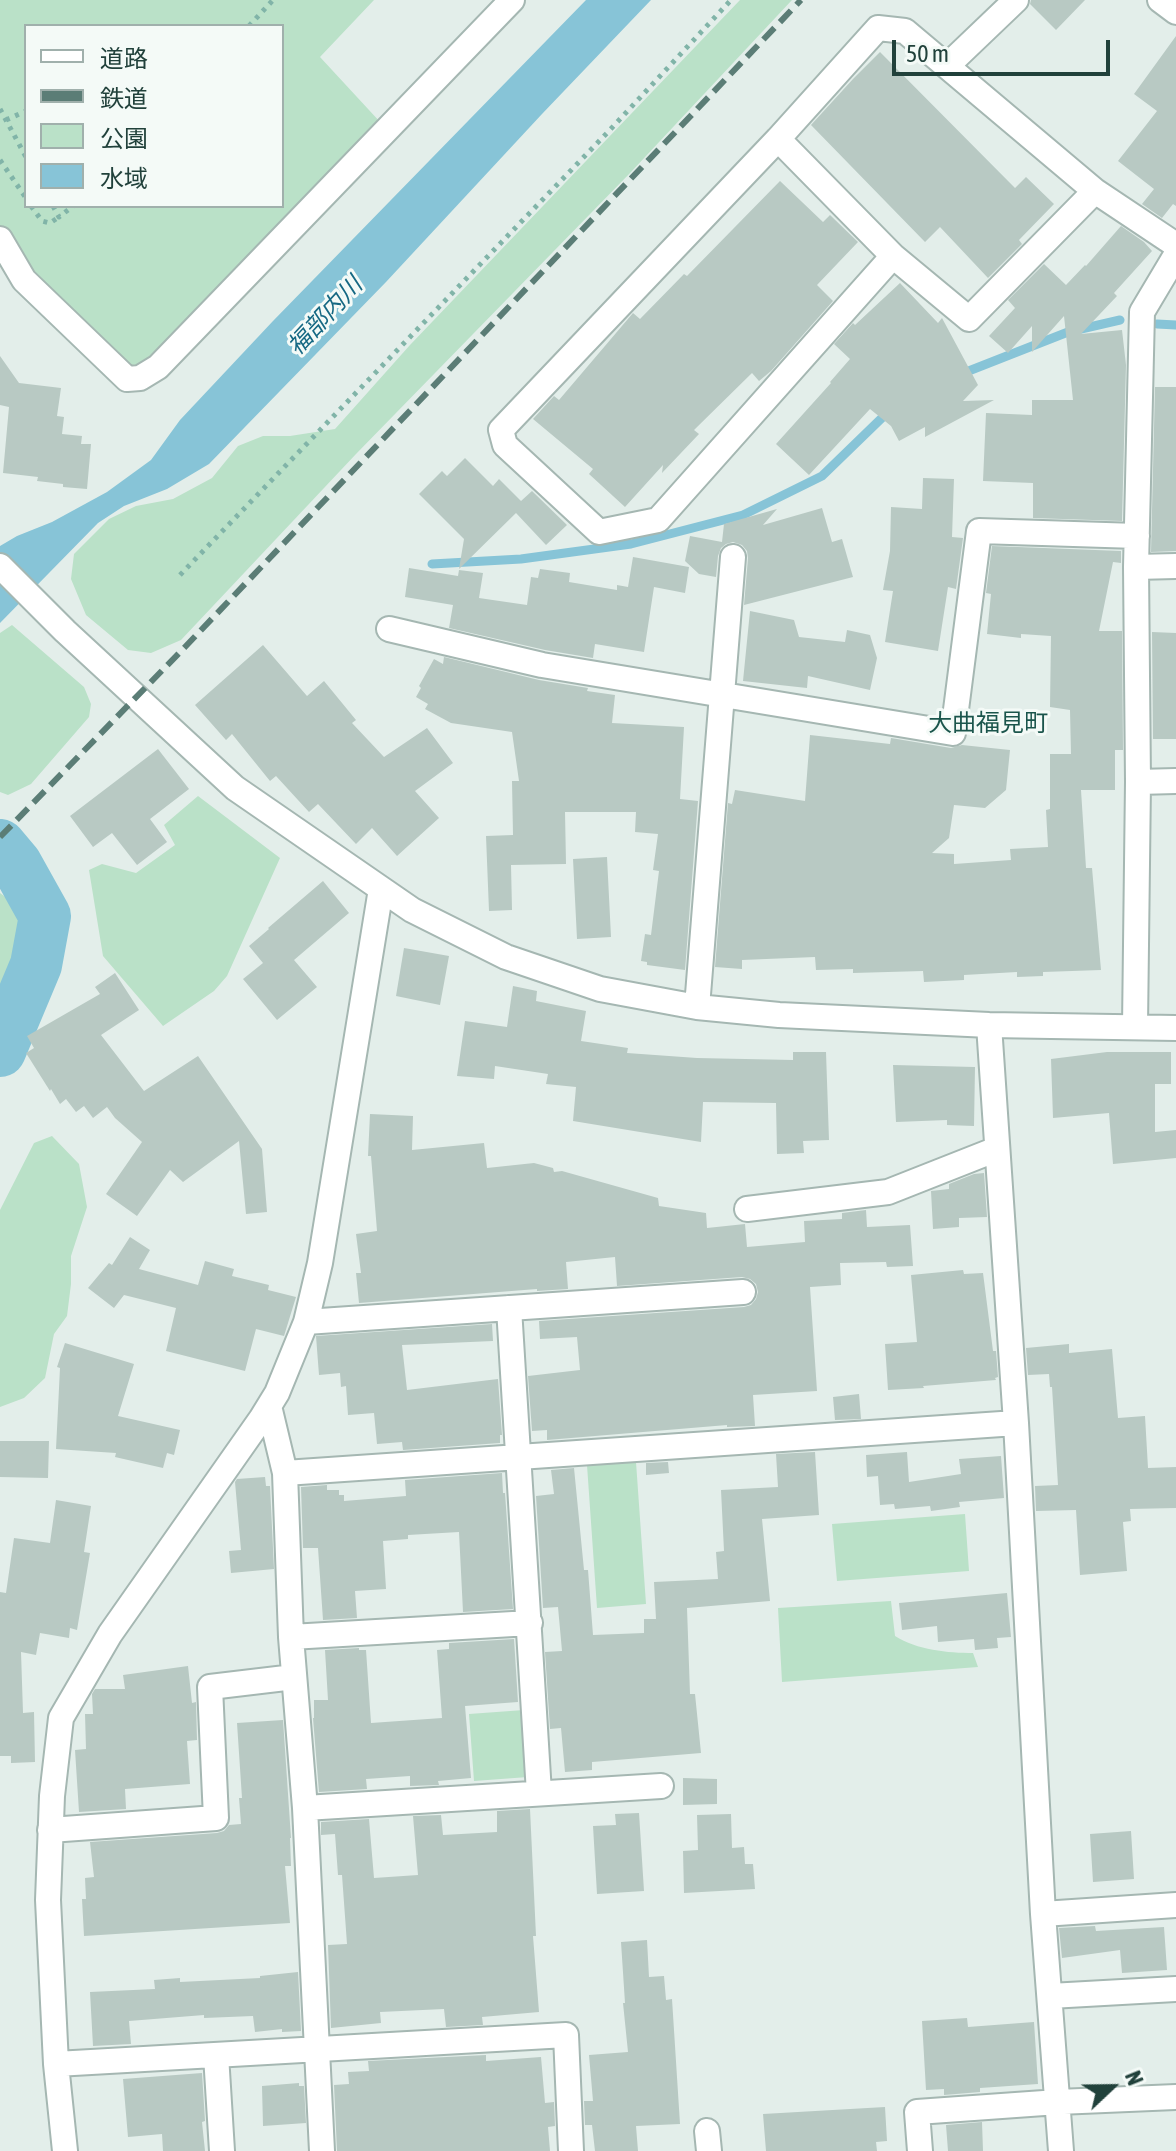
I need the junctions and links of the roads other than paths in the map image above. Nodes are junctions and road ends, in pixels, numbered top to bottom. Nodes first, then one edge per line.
1 (512, 0) edge
2 (1016, 0) edge
3 (1160, 0) edge
4 (1176, 12) edge
5 (948, 65) junction
6 (778, 139) junction
7 (1095, 191) junction
8 (0, 239) edge
9 (1176, 245) edge
10 (1176, 255) edge
11 (893, 256) junction
12 (1137, 536) junction
13 (733, 557) dead end
14 (0, 566) edge
15 (1176, 566) edge
16 (1136, 567) junction
17 (389, 629) dead end
18 (722, 696) junction
19 (1176, 781) edge
20 (1138, 782) junction
21 (381, 889) junction
22 (697, 1007) junction
23 (989, 1025) junction
24 (1135, 1026) junction
25 (1176, 1028) edge
26 (997, 1149) junction
27 (747, 1209) dead end
28 (743, 1292) dead end
29 (509, 1308) junction
30 (306, 1322) junction
31 (269, 1406) junction
32 (1016, 1423) junction
33 (518, 1457) junction
34 (285, 1473) junction
35 (530, 1623) junction
36 (291, 1637) junction
37 (294, 1677) junction
38 (661, 1786) dead end
39 (539, 1793) junction
40 (305, 1808) junction
41 (50, 1830) junction
42 (1176, 1905) edge
43 (1043, 1914) junction
44 (1176, 1989) edge
45 (1050, 1996) junction
46 (316, 2049) junction
47 (216, 2055) junction
48 (56, 2064) junction
49 (1176, 2097) edge
50 (1058, 2102) junction
51 (65, 2151) edge
52 (222, 2151) edge
53 (322, 2151) edge
54 (571, 2151) edge
55 (920, 2151) edge
56 (1061, 2151) edge

1 - 8 street
2 - 5 street
3 - 4 street
5 - 6 street
5 - 7 street
6 - 11 street
6 - 11 street
7 - 9 street
7 - 11 street
10 - 12 street
12 - 16 street
12 - 18 street
13 - 18 street
14 - 21 street
15 - 16 street
16 - 20 street
17 - 18 street
18 - 22 street
19 - 20 street
20 - 24 street
21 - 22 street
21 - 30 street
22 - 23 street
23 - 24 street
23 - 26 street
24 - 25 street
26 - 27 street
26 - 32 street
28 - 29 street
29 - 30 street
29 - 33 street
30 - 31 street
31 - 34 street
31 - 41 street
32 - 33 street
32 - 43 street
33 - 34 street
33 - 35 street
34 - 36 street
35 - 36 street
35 - 39 street
36 - 37 street
37 - 40 street
37 - 41 street
38 - 39 street
39 - 40 street
40 - 46 street
41 - 48 street
42 - 43 street
43 - 45 street
44 - 45 street
45 - 50 street
46 - 47 street
46 - 53 street
46 - 54 street
47 - 48 street
47 - 52 street
48 - 51 street
49 - 50 street
50 - 55 street
50 - 56 street

